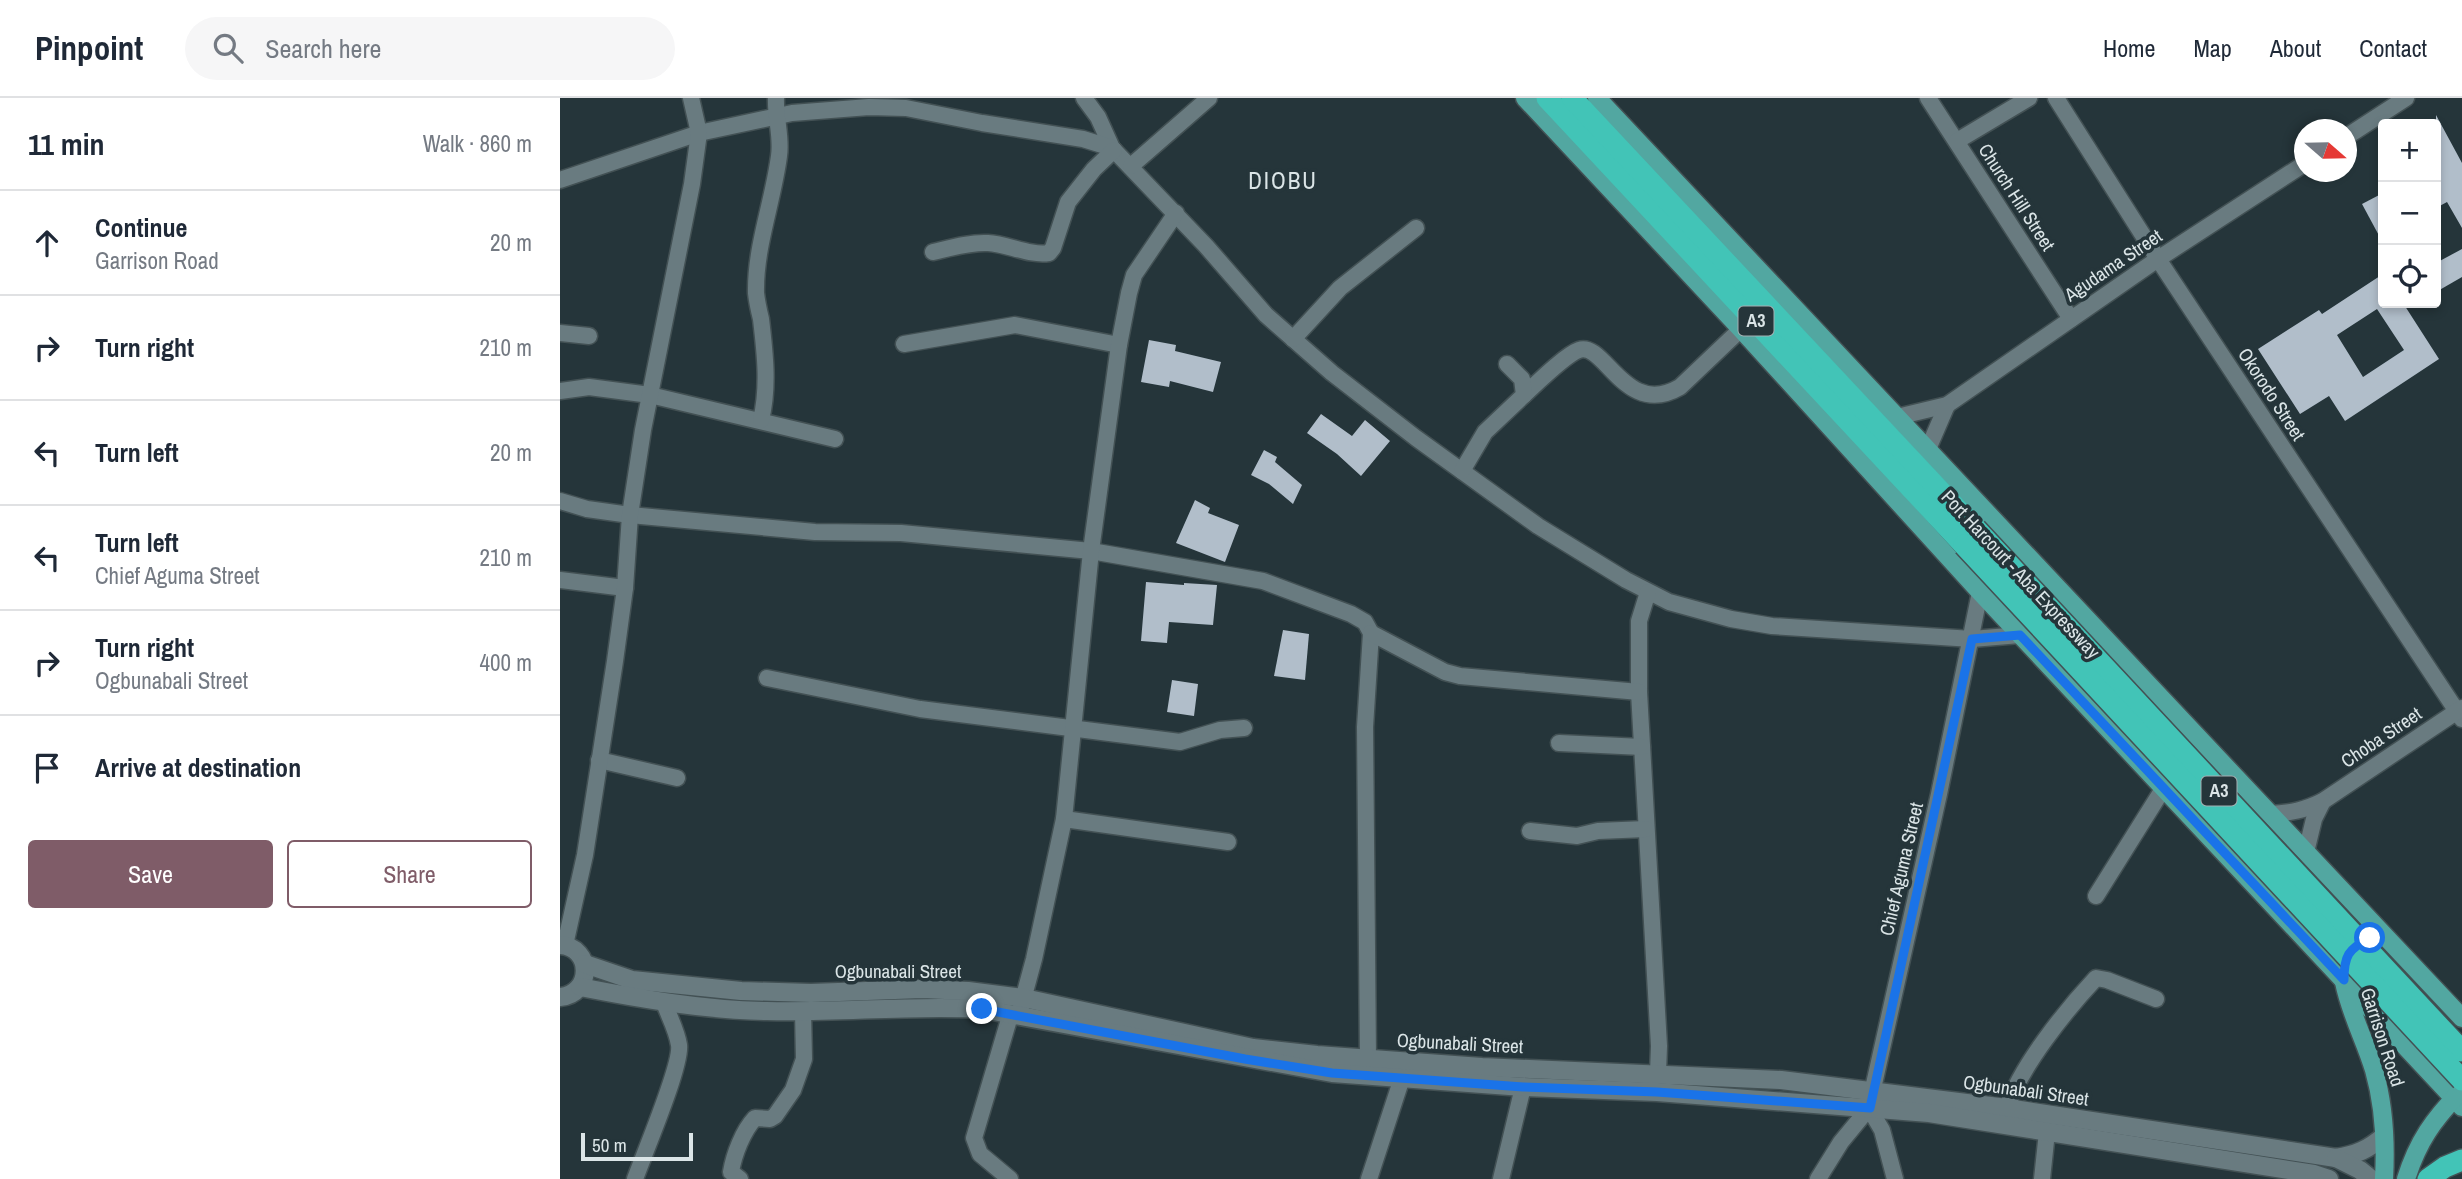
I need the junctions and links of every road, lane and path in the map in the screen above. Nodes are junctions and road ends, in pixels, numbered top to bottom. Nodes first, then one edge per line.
1 (691, 98) edge
2 (776, 98) edge
3 (1084, 98) edge
4 (1209, 98) edge
5 (1525, 98) edge
6 (1547, 98) edge
7 (1572, 98) edge
8 (1597, 98) edge
9 (1928, 98) edge
10 (2029, 98) edge
11 (2056, 98) edge
12 (2406, 98) edge
13 (775, 117) junction
14 (2357, 130) edge
15 (699, 133) junction
16 (1956, 141) junction
17 (1113, 149) junction
18 (1131, 166) junction
19 (2294, 171) edge
20 (561, 177) edge
21 (1176, 214) junction
22 (1416, 228) dead end
23 (933, 252) dead end
24 (2158, 259) junction
25 (2071, 319) junction
26 (1741, 329) junction
27 (560, 333) edge
28 (589, 335) dead end
29 (1293, 339) junction
30 (904, 344) dead end
31 (1119, 345) junction
32 (1507, 364) dead end
33 (560, 391) edge
34 (650, 395) junction
35 (1524, 395) junction
36 (1947, 405) junction
37 (1897, 417) junction
38 (761, 420) junction
39 (835, 439) dead end
40 (1928, 449) junction
41 (1462, 471) junction
42 (560, 501) edge
43 (630, 515) junction
44 (1970, 537) junction
45 (1091, 551) junction
46 (560, 580) edge
47 (625, 588) junction
48 (1648, 592) junction
49 (1980, 592) junction
50 (1371, 633) junction
51 (2020, 635) junction
52 (1972, 639) junction
53 (767, 678) dead end
54 (1639, 692) junction
55 (2460, 713) edge
56 (1244, 728) dead end
57 (1073, 729) junction
58 (1559, 743) dead end
59 (1642, 747) junction
60 (599, 760) junction
61 (677, 778) dead end
62 (2163, 789) junction
63 (2323, 801) junction
64 (2270, 814) junction
65 (1064, 819) junction
66 (1646, 829) junction
67 (1530, 831) dead end
68 (1228, 842) dead end
69 (2306, 852) junction
70 (2096, 897) dead end
71 (2387, 937) junction
72 (563, 945) edge
73 (585, 964) junction
74 (2344, 980) junction
75 (580, 988) junction
76 (560, 997) edge
77 (1024, 998) junction
78 (2156, 999) dead end
79 (664, 1003) junction
80 (803, 1011) junction
81 (1014, 1016) junction
82 (2462, 1018) edge
83 (2462, 1051) edge
84 (1368, 1059) junction
85 (1658, 1073) junction
86 (1402, 1077) junction
87 (1523, 1087) junction
88 (2460, 1094) edge
89 (1871, 1099) junction
90 (2007, 1108) junction
91 (2047, 1132) junction
92 (2384, 1136) junction
93 (2336, 1158) junction
94 (2462, 1160) edge
95 (635, 1179) edge
96 (740, 1179) edge
97 (1010, 1179) edge
98 (1369, 1179) edge
99 (1501, 1179) edge
100 (1818, 1179) edge
101 (1895, 1179) edge
102 (2042, 1179) edge
103 (2329, 1179) edge
104 (2371, 1179) edge
105 (2384, 1179) edge
106 (2406, 1179) edge
107 (2428, 1179) edge

1 - 15 street
2 - 13 street
3 - 17 street
4 - 18 street
5 - 26 main road
6 - 44 highway, Port Harcourt - Aba Expressway / A3
7 - 44 highway, Port Harcourt - Aba Expressway / A3
8 - 37 main road
9 - 16 street, Church Hill Street
10 - 16 street
11 - 24 street, Okorodo Street
12 - 14 street
13 - 15 street
13 - 17 street
13 - 38 street
15 - 20 street
15 - 34 street
16 - 25 street, Church Hill Street
17 - 18 street
17 - 23 street
18 - 21 street
19 - 24 street, Agudama Street
21 - 29 street
21 - 31 street
22 - 29 street
24 - 25 street, Agudama Street
24 - 55 street, Okorodo Street
25 - 36 street, Agudama Street
26 - 35 street
26 - 49 main road
27 - 28 street
29 - 41 street
30 - 31 street
31 - 45 street
32 - 35 street
33 - 34 street
34 - 38 street
34 - 43 street
35 - 41 street
36 - 37 street
36 - 40 street
37 - 40 main road
38 - 39 street
40 - 64 main road
41 - 48 street
42 - 43 street
43 - 45 street
43 - 47 street
44 - 83 highway, Port Harcourt - Aba Expressway / A3, bridge
44 - 88 highway, Port Harcourt - Aba Expressway / A3, bridge
45 - 50 street
45 - 57 street
46 - 47 street
47 - 60 street
48 - 52 street
48 - 54 street
49 - 51 main road
49 - 52 street, Chief Aguma Street
50 - 54 street
50 - 84 street
51 - 52 street
51 - 62 main road
52 - 89 street, Chief Aguma Street
53 - 57 street
54 - 59 street
55 - 63 street, Choba Street
56 - 57 street
57 - 65 street
58 - 59 street
59 - 66 street
60 - 61 street
60 - 72 street
62 - 70 street
62 - 74 main road
63 - 64 street, Choba Street
63 - 69 street
64 - 69 main road
65 - 68 street
65 - 77 street
66 - 67 street
66 - 85 street
69 - 71 main road
71 - 74 main road, Garrison Road
71 - 82 main road
72 - 73 street
73 - 75 street
73 - 77 street, Ogbunabali Street
74 - 88 main road
74 - 92 main road, Garrison Road
75 - 76 street
75 - 79 street, Ogbunabali Street
77 - 81 street
77 - 84 street, Ogbunabali Street
78 - 90 street
79 - 80 street, Ogbunabali Street
79 - 95 street
80 - 81 street, Ogbunabali Street
80 - 96 street
81 - 86 street, Ogbunabali Street
81 - 97 street
84 - 85 street, Ogbunabali Street
85 - 89 street, Ogbunabali Street
86 - 87 street, Ogbunabali Street
86 - 98 street
87 - 89 street, Ogbunabali Street
87 - 99 street
88 - 106 main road
89 - 90 street, Ogbunabali Street
89 - 91 street, Ogbunabali Street
89 - 100 street
89 - 101 street
90 - 93 street, Ogbunabali Street
91 - 102 street
91 - 103 street, Ogbunabali Street
92 - 93 street, Ogbunabali Street
92 - 105 main road, Garrison Road
93 - 104 street, Ogbunabali Street
94 - 107 highway

